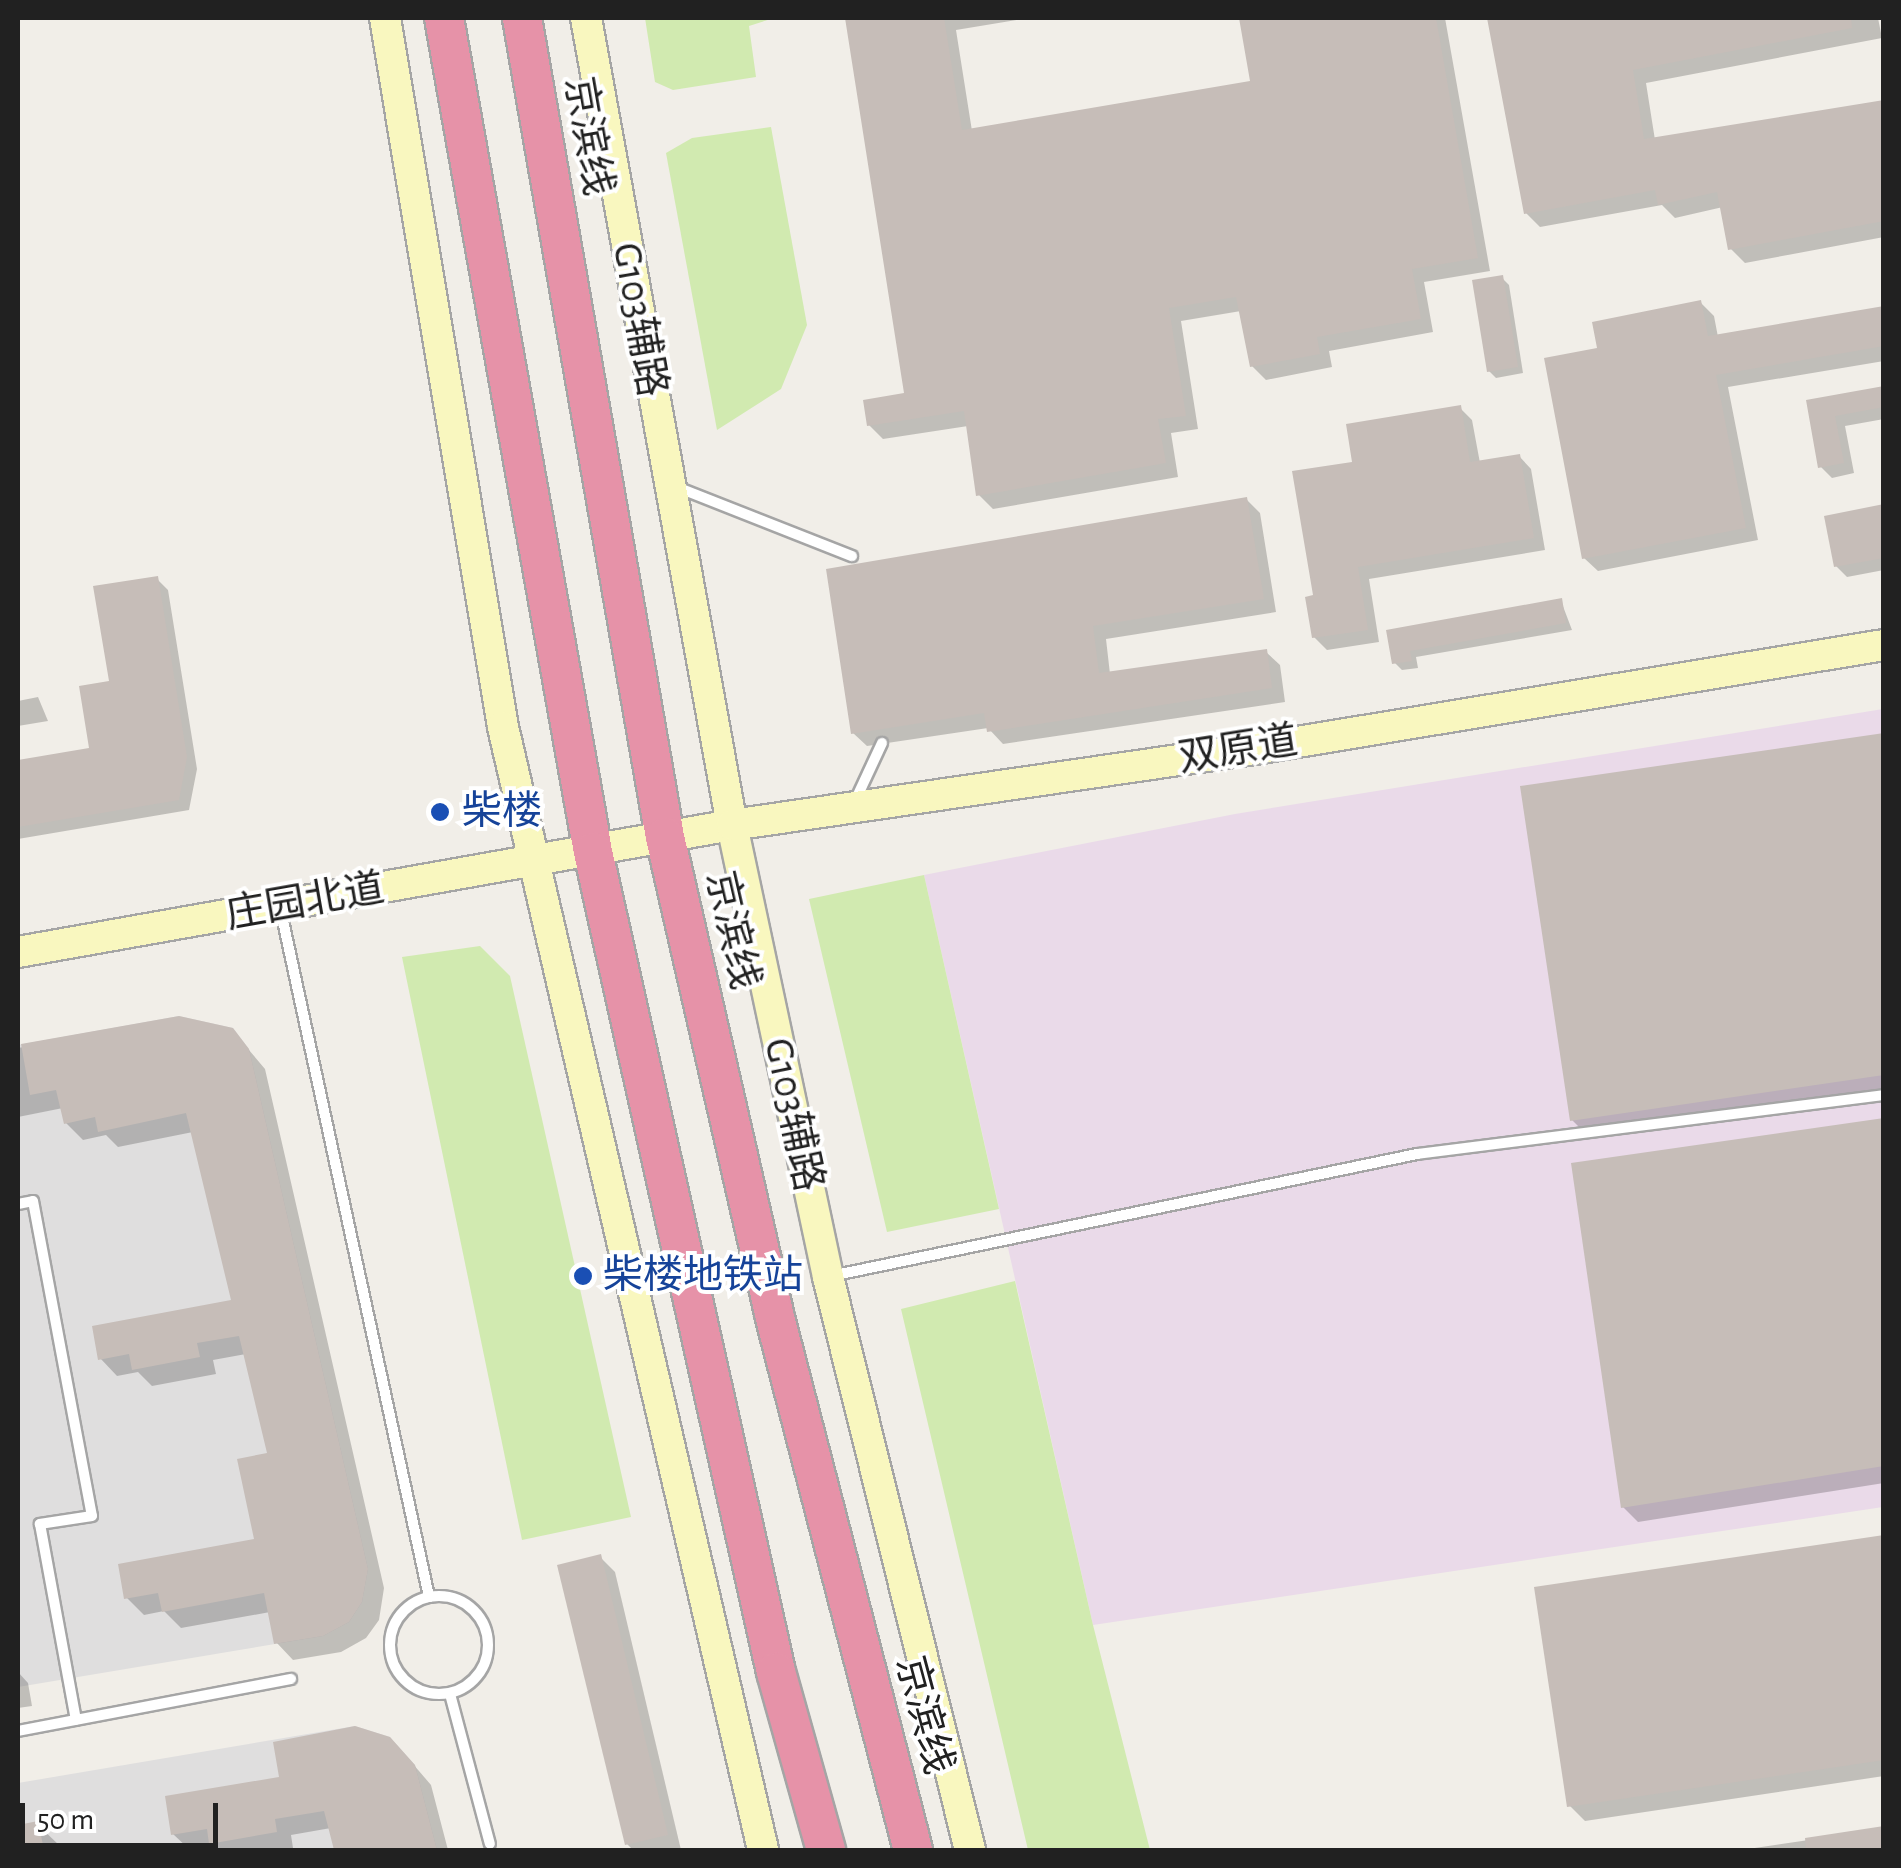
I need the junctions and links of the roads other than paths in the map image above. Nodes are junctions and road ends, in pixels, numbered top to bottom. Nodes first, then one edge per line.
1 (385, 18) edge
2 (444, 18) edge
3 (522, 18) edge
4 (586, 18) edge
5 (668, 484) junction
6 (852, 556) dead end
7 (1884, 644) edge
8 (882, 743) dead end
9 (852, 807) junction
10 (732, 825) junction
11 (665, 838) junction
12 (593, 852) junction
13 (532, 864) junction
14 (280, 906) junction
15 (18, 952) edge
16 (1884, 1095) edge
17 (18, 1204) edge
18 (828, 1276) junction
19 (429, 1596) junction
20 (291, 1679) dead end
21 (450, 1694) junction
22 (76, 1720) junction
23 (18, 1731) edge
24 (490, 1844) dead end
25 (763, 1850) edge
26 (826, 1850) edge
27 (914, 1850) edge
28 (970, 1850) edge

1 - 13 street
2 - 12 highway
3 - 11 highway, 京滨线
4 - 5 street, G103辅路
5 - 6 lane
5 - 10 street, G103辅路
7 - 9 street, 双原道
8 - 9 lane
9 - 10 street, 双原道
10 - 11 street, 双原道
10 - 18 street, G103辅路
11 - 12 street, 双原道
11 - 27 highway, 京滨线
12 - 13 street, 庄园北道
12 - 26 highway
13 - 14 street, 庄园北道
13 - 25 street
14 - 15 street, 庄园北道
14 - 19 lane
16 - 18 lane
17 - 22 lane
18 - 28 street, G103辅路
19 - 21 lane
19 - 21 lane
20 - 22 lane
21 - 24 lane
22 - 23 lane

